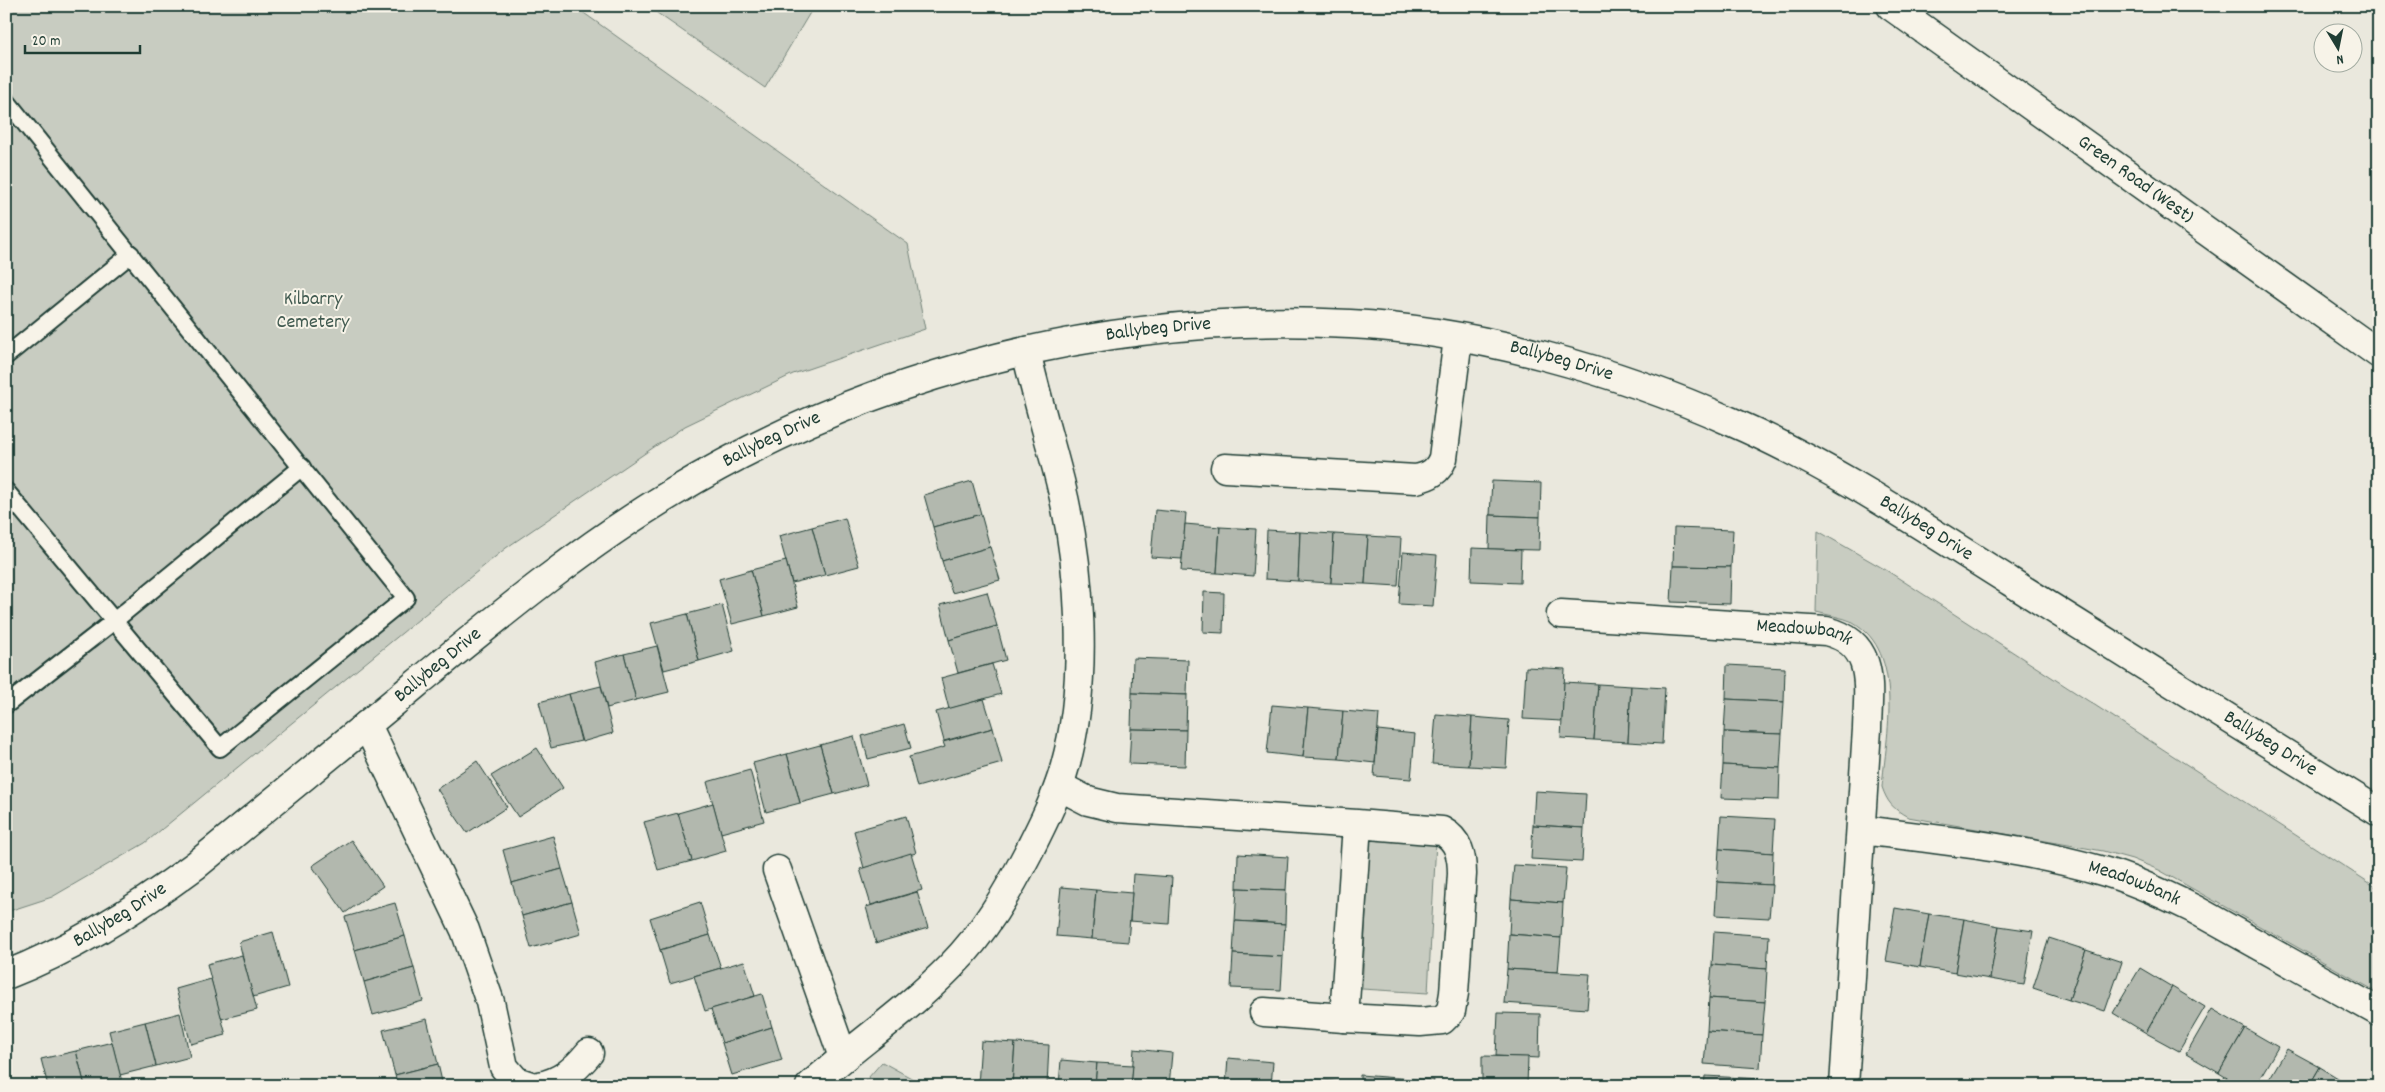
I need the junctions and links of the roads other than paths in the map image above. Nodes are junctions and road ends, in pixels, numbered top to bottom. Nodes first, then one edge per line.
1 (1891, 6) edge
2 (6, 100) edge
3 (131, 254) junction
4 (1458, 338) junction
5 (1026, 351) junction
6 (2379, 354) edge
7 (6, 356) edge
8 (302, 467) junction
9 (1225, 468) dead end
10 (6, 491) edge
11 (1560, 614) dead end
12 (114, 621) junction
13 (6, 705) edge
14 (367, 725) junction
15 (1059, 786) junction
16 (2379, 812) edge
17 (1357, 824) junction
18 (1862, 830) junction
19 (777, 870) dead end
20 (6, 975) edge
21 (1264, 1012) dead end
22 (2379, 1012) edge
23 (1344, 1018) junction
24 (589, 1053) dead end
25 (843, 1058) junction
26 (531, 1086) edge
27 (539, 1086) edge
28 (810, 1086) edge
29 (1844, 1086) edge

1 - 6 street, Green Road (West)
2 - 3 lane
3 - 7 lane
3 - 8 lane
4 - 5 street, Ballybeg Drive
4 - 9 street
4 - 16 street, Ballybeg Drive
5 - 14 street, Ballybeg Drive
5 - 15 street
8 - 12 lane
8 - 12 lane
10 - 12 lane
11 - 18 street, Meadowbank
12 - 13 lane
14 - 20 street, Ballybeg Drive
14 - 26 street
15 - 17 street
15 - 25 street
17 - 23 street
17 - 23 street
18 - 22 street, Meadowbank
18 - 29 street, Meadowbank
19 - 25 street
21 - 23 street
24 - 27 street
25 - 28 street

